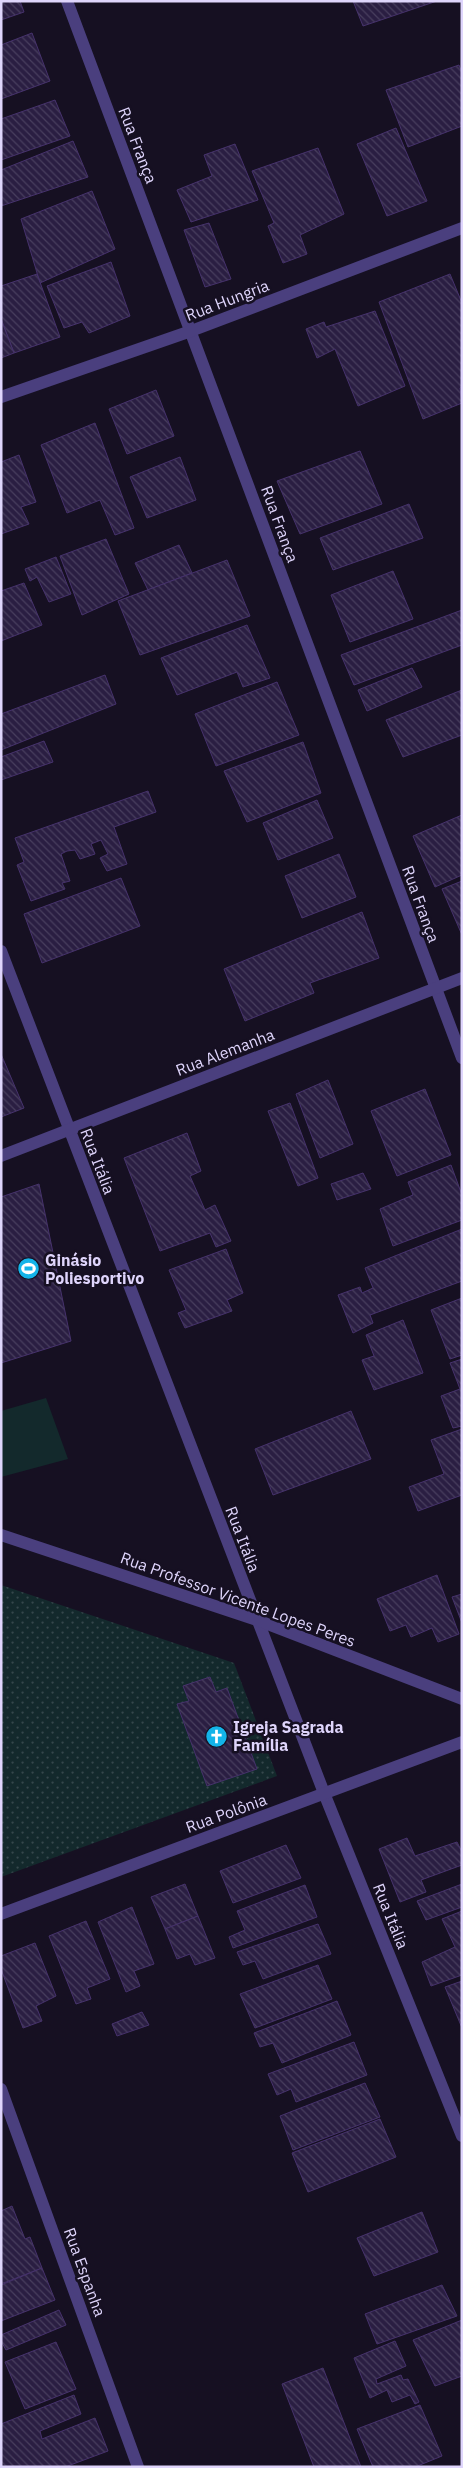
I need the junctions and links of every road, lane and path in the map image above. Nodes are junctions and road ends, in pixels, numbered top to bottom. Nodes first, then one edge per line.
1 (67, 1) edge
2 (462, 228) edge
3 (191, 331) junction
4 (1, 397) edge
5 (1, 951) edge
6 (462, 978) edge
7 (435, 987) junction
8 (462, 1058) edge
9 (69, 1130) junction
10 (1, 1156) edge
11 (1, 1535) edge
12 (257, 1620) junction
13 (462, 1699) edge
14 (462, 1742) edge
15 (324, 1793) junction
16 (1, 1914) edge
17 (1, 2089) edge
18 (462, 2136) edge
19 (138, 2467) edge

1 - 3 street, Rua França
2 - 3 street, Rua Hungria
3 - 4 street, Rua Hungria
3 - 7 street, Rua França
5 - 9 street, Rua Itália
6 - 7 street, Rua Alemanha
7 - 8 street, Rua França
7 - 9 street, Rua Alemanha
9 - 10 street, Rua Alemanha
9 - 12 street, Rua Itália
11 - 12 street, Rua Professor Vicente Lopes Peres
12 - 13 street, Rua Professor Vicente Lopes Peres
12 - 15 street, Rua Itália
14 - 15 street, Rua Polônia
15 - 16 street, Rua Polônia
15 - 18 street, Rua Itália
17 - 19 street, Rua Espanha

